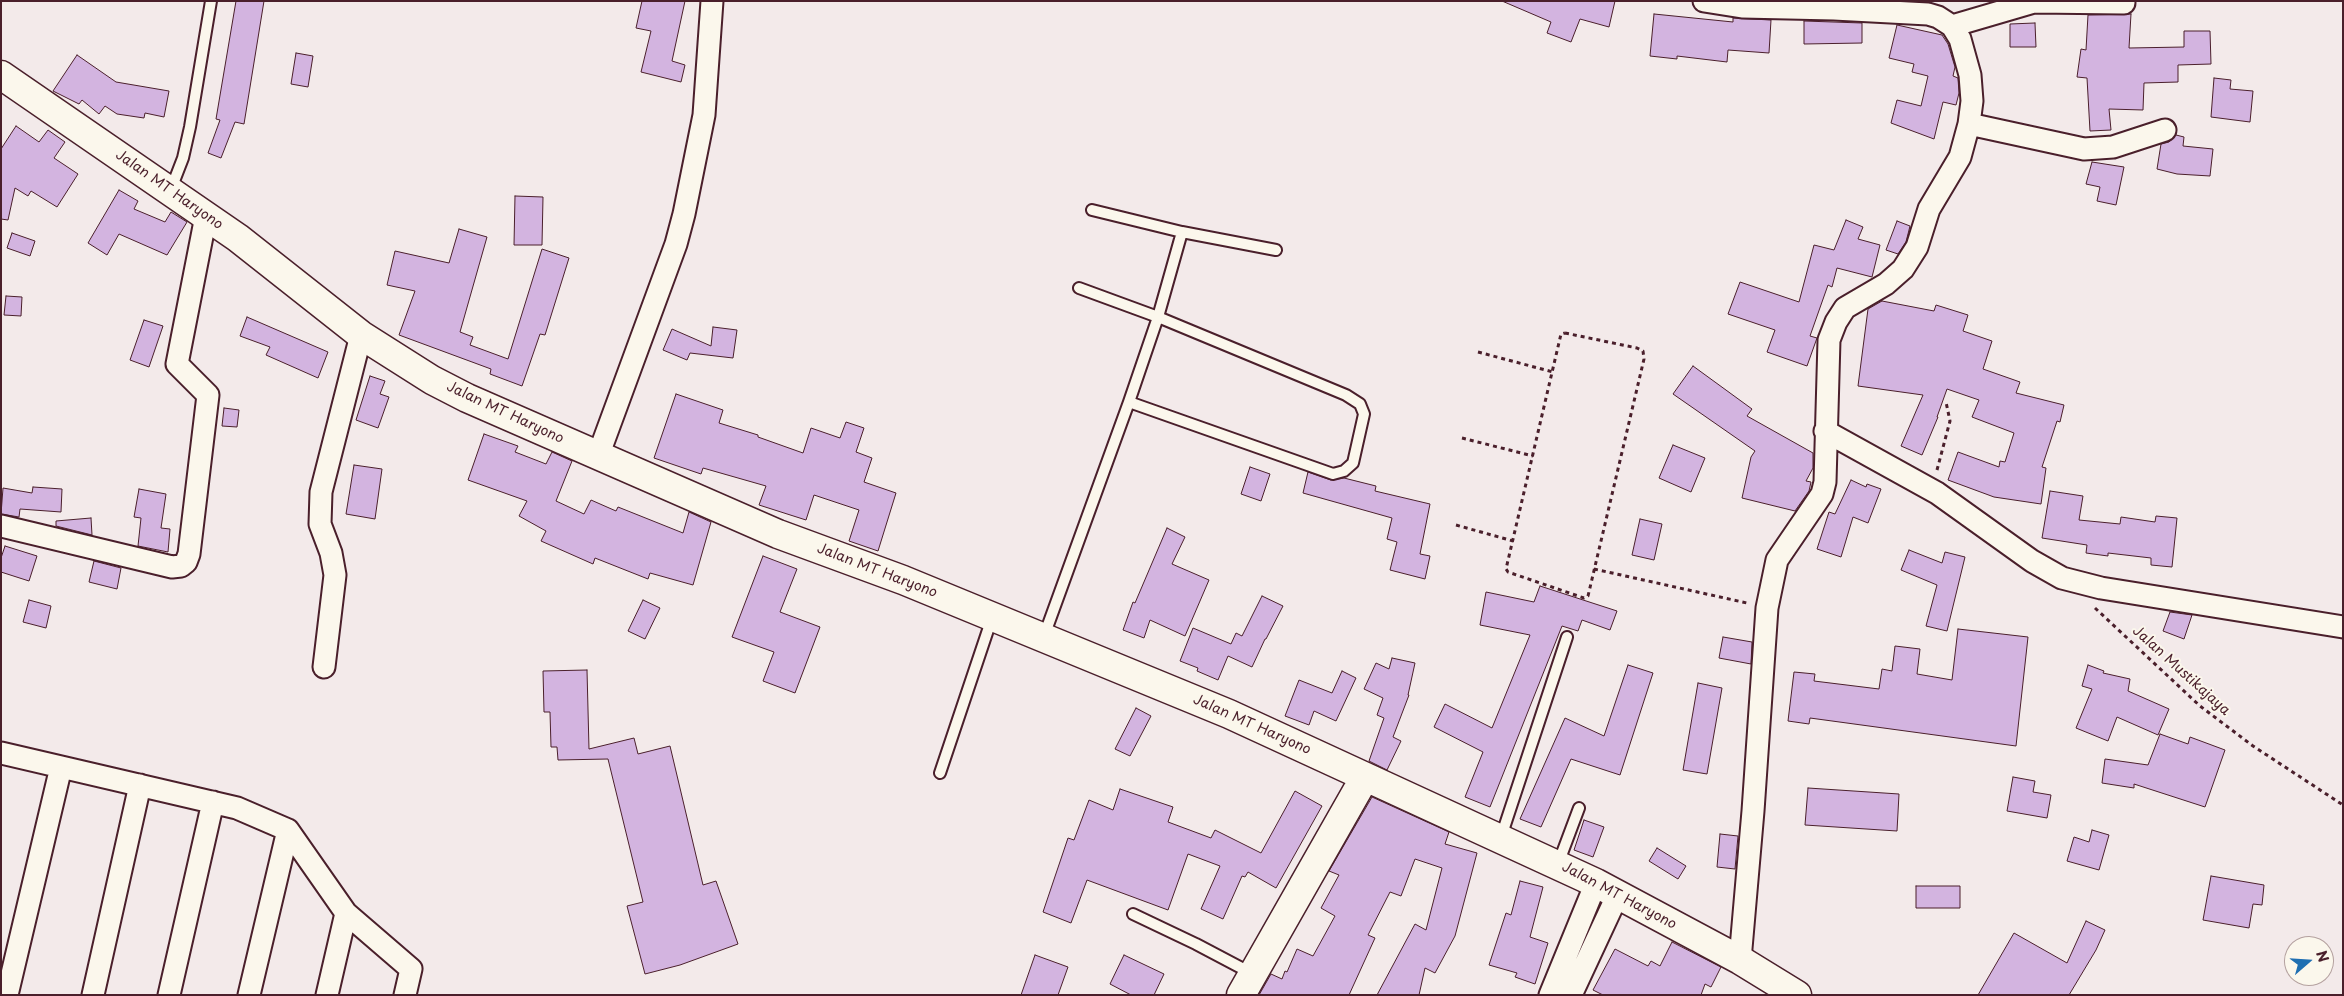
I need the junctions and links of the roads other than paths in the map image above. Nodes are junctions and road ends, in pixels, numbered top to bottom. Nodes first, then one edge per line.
1 (211, 1) edge
2 (712, 1) edge
3 (1704, 1) edge
4 (2124, 3) dead end
5 (1952, 26) junction
6 (4, 83) edge
7 (1969, 124) junction
8 (2165, 130) dead end
9 (171, 190) junction
10 (1092, 210) dead end
11 (206, 216) junction
12 (1182, 232) junction
13 (1276, 250) dead end
14 (1079, 288) dead end
15 (1158, 316) junction
16 (361, 335) junction
17 (1129, 402) junction
18 (1825, 431) junction
19 (598, 456) junction
20 (1, 526) edge
21 (992, 617) junction
22 (2343, 627) edge
23 (1044, 637) junction
24 (1568, 637) dead end
25 (324, 667) dead end
26 (1, 754) edge
27 (61, 767) junction
28 (940, 773) dead end
29 (1365, 777) junction
30 (140, 786) junction
31 (213, 802) junction
32 (1579, 808) dead end
33 (288, 830) junction
34 (1501, 837) junction
35 (1558, 864) junction
36 (1607, 888) junction
37 (346, 913) junction
38 (1134, 914) dead end
39 (1740, 960) junction
40 (1247, 985) edge
41 (7, 995) edge
42 (93, 995) edge
43 (170, 995) edge
44 (249, 995) edge
45 (327, 995) edge
46 (405, 995) edge
47 (1550, 995) edge
48 (1571, 995) edge
49 (1797, 995) edge

1 - 9 lane
2 - 19 street
3 - 5 street
4 - 5 street
5 - 7 street
6 - 9 main road, Jalan MT Haryono
7 - 8 street
7 - 18 street
9 - 11 main road, Jalan MT Haryono
10 - 12 lane
11 - 16 main road, Jalan MT Haryono
11 - 20 street
12 - 13 lane
12 - 15 lane
14 - 15 lane
15 - 17 lane
15 - 17 lane
16 - 19 main road, Jalan MT Haryono
16 - 25 street
17 - 23 lane
18 - 22 street
18 - 39 street
19 - 21 main road, Jalan MT Haryono
21 - 23 main road, Jalan MT Haryono
21 - 28 lane
23 - 29 main road, Jalan MT Haryono
24 - 34 lane
26 - 27 street
27 - 30 street
27 - 41 street
29 - 34 main road, Jalan MT Haryono
29 - 40 main road
30 - 31 street
30 - 42 street
31 - 33 street
31 - 43 street
32 - 35 lane
33 - 37 street
33 - 44 street
34 - 35 main road, Jalan MT Haryono
35 - 36 main road, Jalan MT Haryono
36 - 39 main road, Jalan MT Haryono
36 - 47 street
36 - 48 street
37 - 45 street
37 - 46 street
38 - 40 lane
39 - 49 main road, Jalan MT Haryono

